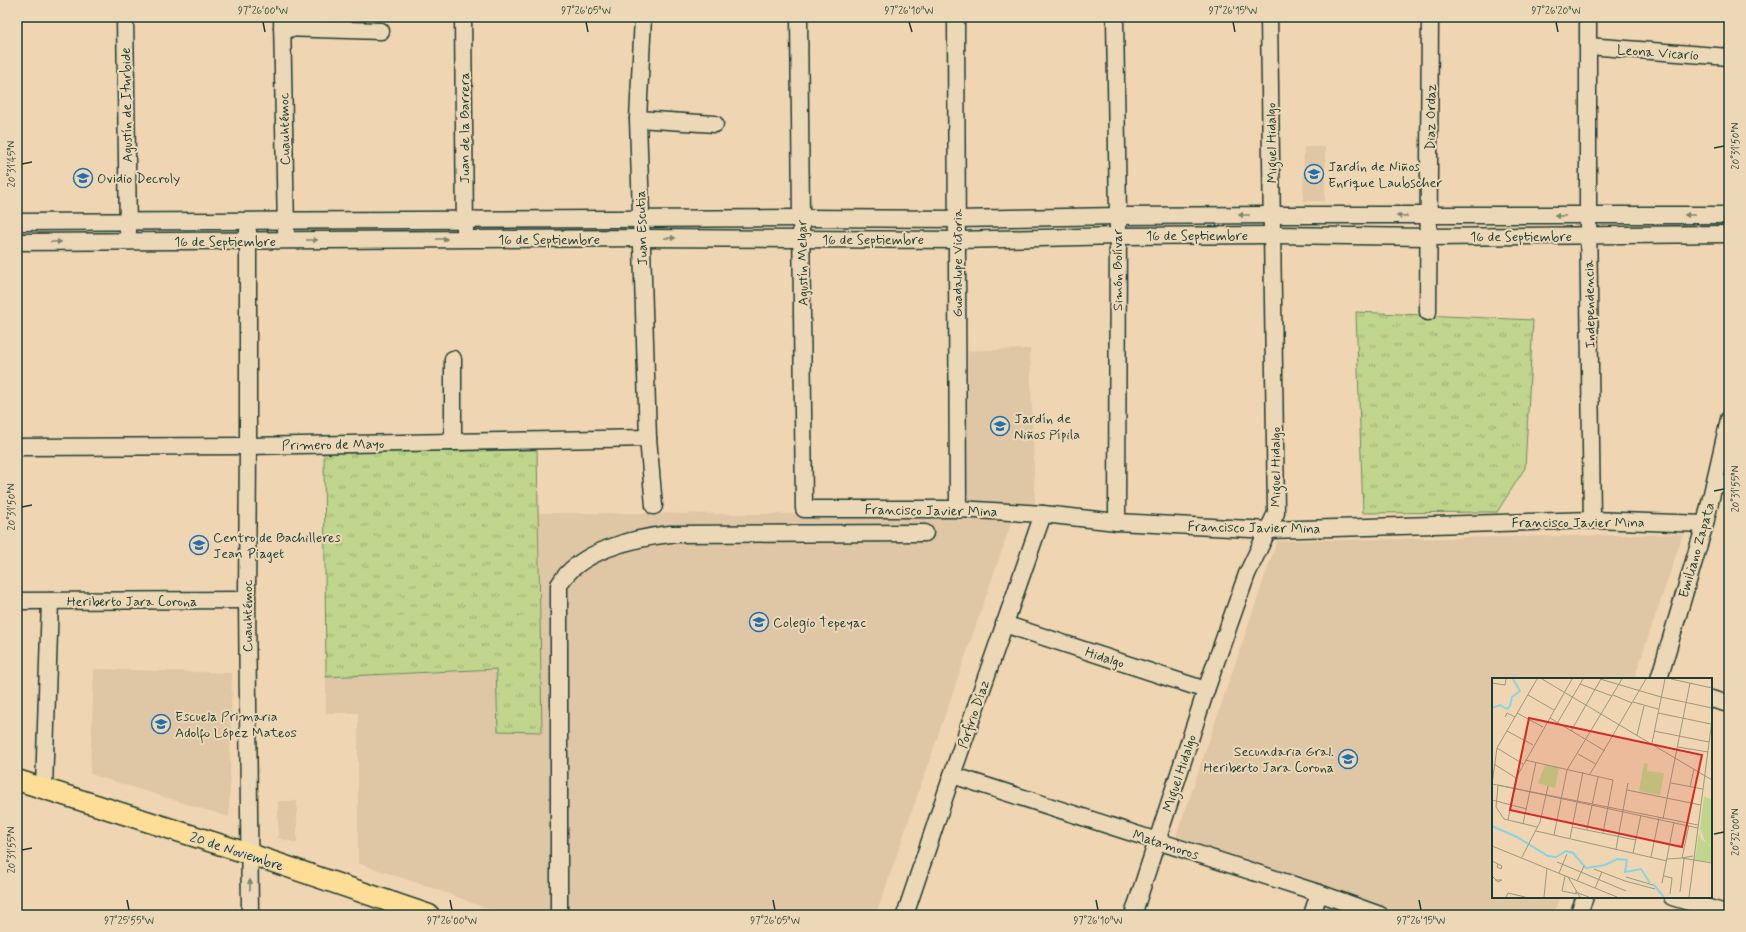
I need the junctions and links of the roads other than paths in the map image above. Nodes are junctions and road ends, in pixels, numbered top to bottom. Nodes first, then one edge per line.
1 (125, 17) edge
2 (463, 17) edge
3 (643, 17) edge
4 (799, 17) edge
5 (956, 17) edge
6 (1115, 17) edge
7 (1269, 17) edge
8 (1430, 17) edge
9 (1588, 17) edge
10 (282, 23) edge
11 (381, 31) dead end
12 (1588, 46) junction
13 (1729, 57) edge
14 (638, 118) junction
15 (715, 124) dead end
16 (1273, 215) junction
17 (1729, 215) edge
18 (1118, 216) junction
19 (1429, 216) junction
20 (1588, 216) junction
21 (802, 218) junction
22 (957, 219) junction
23 (465, 220) junction
24 (641, 220) junction
25 (128, 221) junction
26 (248, 221) junction
27 (286, 221) junction
28 (17, 222) edge
29 (1729, 234) edge
30 (1272, 235) junction
31 (1588, 235) junction
32 (1118, 236) junction
33 (1428, 236) junction
34 (642, 238) junction
35 (465, 239) junction
36 (802, 239) junction
37 (286, 240) junction
38 (958, 240) junction
39 (248, 241) junction
40 (17, 242) edge
41 (128, 242) junction
42 (1428, 312) dead end
43 (453, 359) dead end
44 (1729, 419) edge
45 (648, 438) junction
46 (453, 442) junction
47 (248, 446) junction
48 (17, 447) edge
49 (1722, 483) edge
50 (654, 506) dead end
51 (804, 509) joint
52 (958, 509) junction
53 (1043, 514) junction
54 (1592, 520) junction
55 (1117, 522) junction
56 (1705, 524) junction
57 (1269, 530) junction
58 (925, 533) dead end
59 (247, 600) junction
60 (17, 601) edge
61 (50, 601) junction
62 (1004, 624) junction
63 (1658, 678) edge
64 (1206, 690) junction
65 (1712, 699) edge
66 (1729, 704) edge
67 (952, 775) junction
68 (27, 785) edge
69 (1157, 841) junction
70 (250, 854) junction
71 (1319, 893) junction
72 (1585, 898) edge
73 (1675, 898) edge
74 (1729, 914) edge
75 (250, 915) edge
76 (429, 915) edge
77 (559, 915) edge
78 (905, 915) edge
79 (1133, 915) edge
80 (1312, 915) edge
81 (1380, 915) edge
82 (1578, 915) edge

1 - 25 street, Agustín de Iturbide
2 - 23 street, Juan de la Barrera
3 - 14 street, Juan Escutia
4 - 21 street, Agustín Melgar
5 - 22 street, Guadalupe Victoria
6 - 18 street, Simón Bolívar
7 - 16 street, Miguel Hidalgo
8 - 19 street, Diaz Ordaz
9 - 12 street, Independencia
10 - 11 street
10 - 27 street, Cuauhtémoc
12 - 13 street, Leona Vicario
12 - 20 street, Independencia
14 - 15 street
14 - 24 street, Juan Escutia
16 -> 18 street, 16 de Septiembre
19 -> 16 street, 16 de Septiembre
16 - 30 street, Miguel Hidalgo
17 -> 20 street, 16 de Septiembre
18 - 22 street, 16 de Septiembre
18 - 32 street, Simón Bolívar
20 -> 19 street, 16 de Septiembre
19 - 33 street, Diaz Ordaz
20 - 31 street, Independencia
21 - 22 street, 16 de Septiembre
21 - 24 street, 16 de Septiembre
21 - 36 street, Agustín Melgar
22 - 38 street, Guadalupe Victoria
23 - 24 street, 16 de Septiembre
23 - 27 street, 16 de Septiembre
23 - 35 street, Juan de la Barrera
24 - 34 street, Juan Escutia
25 - 26 street, 16 de Septiembre
25 - 28 street, 16 de Septiembre
25 - 41 street, Agustín de Iturbide
26 - 27 street, 16 de Septiembre
26 - 39 street, Cuauhtémoc
27 - 37 street, Cuauhtémoc
29 - 31 street, 16 de Septiembre
30 - 32 street, 16 de Septiembre
30 - 33 street, 16 de Septiembre
30 - 57 street, Miguel Hidalgo
31 - 33 street, 16 de Septiembre
31 - 54 street, Independencia
32 - 38 street, 16 de Septiembre
32 - 55 street, Simón Bolívar
33 - 42 street, Diaz Ordaz
34 - 35 street, 16 de Septiembre
34 -> 36 street, 16 de Septiembre
34 - 45 street, Juan Escutia
37 -> 35 street, 16 de Septiembre
36 - 38 street, 16 de Septiembre
36 - 51 street, Agustín Melgar
37 - 39 street, 16 de Septiembre
38 - 52 street, Guadalupe Victoria
39 - 41 street, 16 de Septiembre
39 - 47 street, Cuauhtémoc
40 -> 41 street, 16 de Septiembre
43 - 46 street
44 - 49 street, Emiliano Zapata
45 - 46 street, Primero de Mayo
45 - 50 street, Juan Escutia
46 - 47 street, Primero de Mayo
47 - 48 street, Primero de Mayo
47 - 59 street, Cuauhtémoc
49 - 56 street, Emiliano Zapata
51 - 52 street, Francisco Javier Mina
52 - 53 street, Francisco Javier Mina
53 - 55 street, Francisco Javier Mina
53 - 62 street, Porfirio Díaz
54 - 56 street, Francisco Javier Mina
54 - 57 street, Francisco Javier Mina
55 - 57 street, Francisco Javier Mina
56 - 63 street, Emiliano Zapata
57 - 64 street, Miguel Hidalgo
58 - 77 street
59 - 61 street, Heriberto Jara Corona
59 - 70 street, Cuauhtémoc
60 - 61 street, Heriberto Jara Corona
61 - 68 street, 20 de Noviembre
62 - 64 street, Hidalgo
62 - 67 street, Porfirio Díaz
64 - 69 street, Miguel Hidalgo
65 - 66 street
67 - 69 street, Matamoros
67 - 78 street, Porfirio Díaz
68 - 70 main road, 20 de Noviembre
69 - 71 street, Matamoros
69 - 79 street, Miguel Hidalgo
75 -> 70 street, Cuauhtémoc
70 - 76 main road, 20 de Noviembre
71 - 80 street
71 - 81 street, Matamoros
72 - 82 street
73 - 74 street

